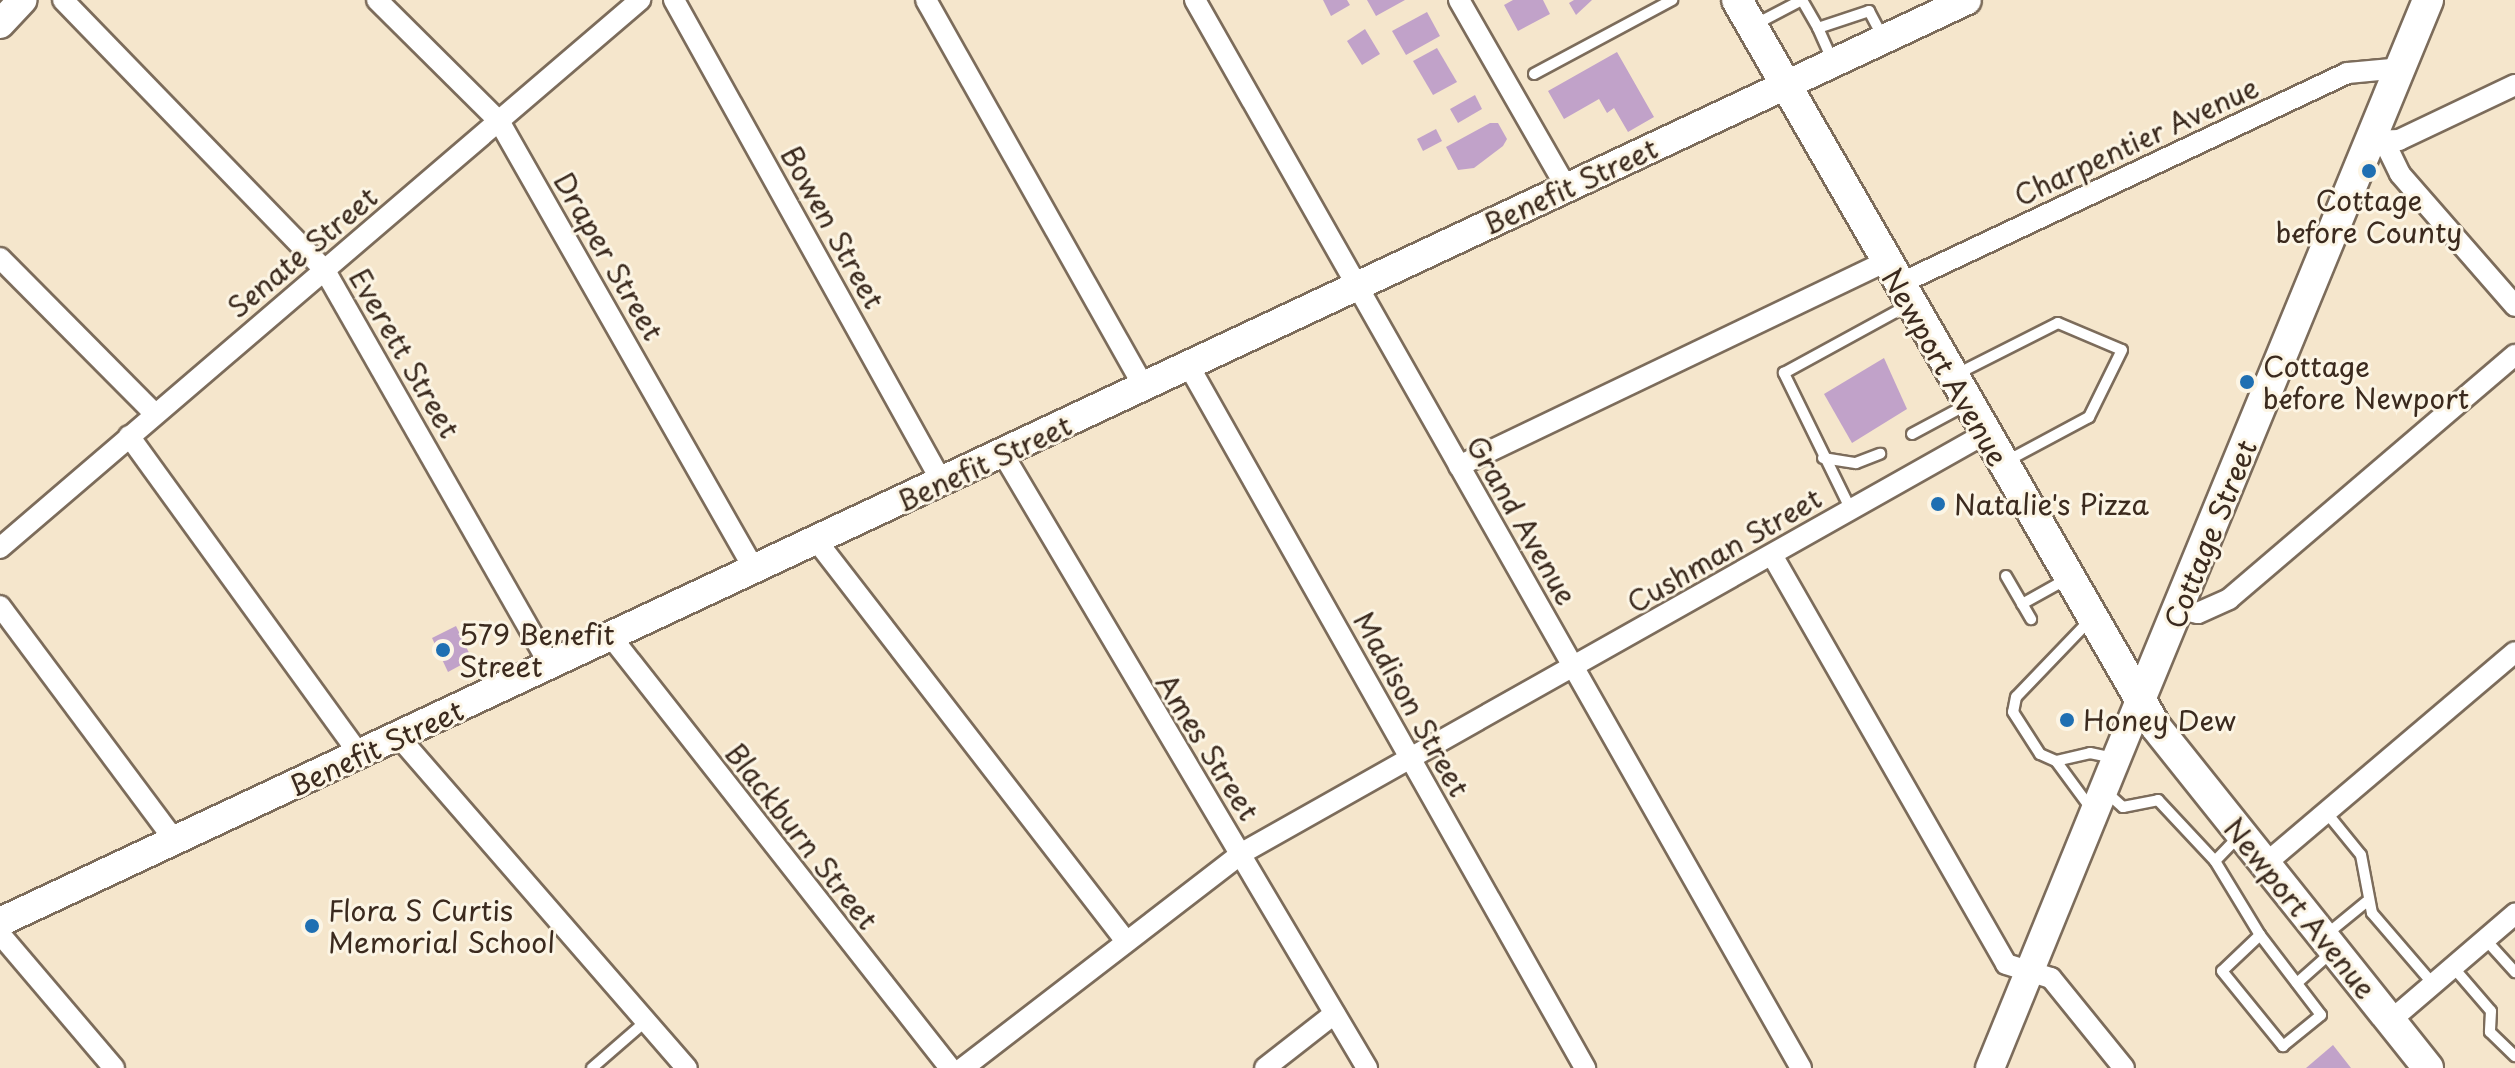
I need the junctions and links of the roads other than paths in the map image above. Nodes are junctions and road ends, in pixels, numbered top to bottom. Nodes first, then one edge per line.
1 (22, 0) edge
2 (63, 0) edge
3 (377, 0) edge
4 (640, 0) edge
5 (674, 0) edge
6 (926, 0) edge
7 (1195, 0) edge
8 (1459, 0) edge
9 (1672, 0) edge
10 (1802, 0) edge
11 (1874, 0) edge
12 (1967, 0) edge
13 (2428, 0) edge
14 (1784, 4) edge
15 (1869, 11) junction
16 (1744, 13) edge
17 (0, 24) edge
18 (1818, 28) junction
19 (1884, 39) junction
20 (1833, 62) junction
21 (2401, 68) junction
22 (1534, 74) dead end
23 (1784, 85) junction
24 (2515, 85) edge
25 (499, 121) junction
26 (2378, 142) junction
27 (1566, 187) junction
28 (0, 258) edge
29 (324, 269) junction
30 (1898, 283) junction
31 (1357, 286) junction
32 (2515, 306) edge
33 (2515, 355) edge
34 (1190, 368) junction
35 (1950, 377) junction
36 (1145, 388) junction
37 (1966, 405) junction
38 (154, 413) junction
39 (1912, 434) dead end
40 (1983, 435) junction
41 (129, 436) junction
42 (1003, 454) junction
43 (1880, 454) dead end
44 (1823, 458) junction
45 (2000, 465) junction
46 (1459, 466) junction
47 (942, 482) junction
48 (1851, 510) junction
49 (816, 540) junction
50 (0, 548) edge
51 (1772, 555) junction
52 (754, 569) junction
53 (2006, 576) dead end
54 (2067, 579) junction
55 (2022, 604) junction
56 (0, 606) edge
57 (2180, 609) junction
58 (2031, 619) dead end
59 (2091, 620) junction
60 (612, 638) junction
61 (2515, 652) edge
62 (550, 666) junction
63 (1574, 666) junction
64 (2139, 702) junction
65 (398, 736) junction
66 (360, 755) junction
67 (1411, 758) junction
68 (2116, 759) junction
69 (2056, 761) junction
70 (2099, 800) junction
71 (2326, 812) junction
72 (2241, 835) junction
73 (175, 841) junction
74 (1242, 853) junction
75 (2215, 861) junction
76 (2264, 865) junction
77 (2366, 902) junction
78 (2515, 914) edge
79 (0, 922) edge
80 (0, 934) edge
81 (2260, 935) junction
82 (2485, 939) junction
83 (1125, 940) junction
84 (2328, 944) junction
85 (2453, 967) junction
86 (2030, 972) junction
87 (2515, 972) edge
88 (2297, 983) junction
89 (2433, 984) junction
90 (1334, 1014) junction
91 (646, 1021) junction
92 (2390, 1021) junction
93 (2515, 1056) edge
94 (678, 1065) edge
95 (114, 1068) edge
96 (592, 1068) edge
97 (950, 1068) edge
98 (963, 1068) edge
99 (1265, 1068) edge
100 (1367, 1068) edge
101 (1585, 1068) edge
102 (1801, 1068) edge
103 (1990, 1068) edge
104 (2124, 1068) edge
105 (2428, 1068) edge

1 - 17 street
2 - 29 street, Everett Street
3 - 25 street, Draper Street
4 - 25 street, Senate Street
5 - 47 street, Bowen Street
6 - 36 street
7 - 31 street, Grand Avenue
8 - 27 street
9 - 22 lane
10 - 14 lane
10 - 18 lane
11 - 15 lane
12 - 19 street, Benefit Street
13 - 21 main road, Cottage Street
14 - 16 lane
15 - 18 lane
15 - 19 lane
16 - 23 main road, Newport Avenue
18 - 20 lane
19 - 20 street, Benefit Street
20 - 23 street, Benefit Street
21 - 26 main road, Cottage Street
21 - 30 street, Charpentier Avenue
23 - 27 street, Benefit Street
23 - 30 main road, Newport Avenue
24 - 26 street
25 - 29 street, Senate Street
25 - 52 street, Draper Street
26 - 32 street
26 - 57 main road, Cottage Street
27 - 31 street, Benefit Street
28 - 38 street
29 - 38 street, Senate Street
29 - 62 street, Everett Street
30 - 35 main road, Newport Avenue
30 - 44 lane
30 - 46 street, Charpentier Avenue
31 - 34 street, Benefit Street
31 - 46 street, Grand Avenue
33 - 57 street
34 - 36 street, Benefit Street
34 - 67 street, Madison Street
35 - 37 main road, Newport Avenue
35 - 45 lane
36 - 42 street, Benefit Street
37 - 39 lane
37 - 40 main road, Newport Avenue
38 - 41 street, Senate Street
40 - 45 main road, Newport Avenue
40 - 48 street, Cushman Street
41 - 50 street, Senate Street
41 - 66 street
42 - 47 street, Benefit Street
42 - 74 street, Ames Street
43 - 44 lane
44 - 48 lane
45 - 54 main road, Newport Avenue
46 - 63 street, Grand Avenue
47 - 49 street, Benefit Street
48 - 51 street, Cushman Street
49 - 52 street, Benefit Street
49 - 83 street
51 - 63 street, Cushman Street
51 - 86 street
52 - 60 street, Benefit Street
53 - 55 lane
54 - 55 lane
54 - 59 main road, Newport Avenue
55 - 58 lane
56 - 73 street
57 - 64 main road, Cottage Street
59 - 64 main road, Newport Avenue
59 - 69 lane
60 - 62 street, Benefit Street
60 - 97 street, Blackburn Street
61 - 71 street
62 - 65 street, Benefit Street
63 - 67 street, Cushman Street
63 - 102 street, Grand Avenue
64 - 68 street, Cottage Street
64 - 72 main road, Newport Avenue
65 - 66 street, Benefit Street
65 - 91 street
66 - 73 street, Benefit Street
67 - 74 street, Cushman Street
67 - 101 street, Madison Street
68 - 69 lane
68 - 70 street, Cottage Street
69 - 70 lane
70 - 75 lane
70 - 86 street, Cottage Street
71 - 76 street
71 - 77 lane
72 - 75 lane
72 - 76 main road, Newport Avenue
73 - 79 street, Benefit Street
74 - 83 street, Cushman Street
74 - 90 street, Ames Street
75 - 81 lane
76 - 84 main road, Newport Avenue
77 - 84 lane
77 - 89 lane
78 - 82 street
80 - 95 street
81 - 88 lane
81 - 88 lane
82 - 85 street
82 - 87 lane
83 - 98 street, Cushman Street
84 - 88 lane
84 - 92 main road, Newport Avenue
85 - 89 street
85 - 93 lane
86 - 103 street, Cottage Street
86 - 104 street
89 - 92 street
90 - 99 street
90 - 100 street, Ames Street
91 - 94 street
91 - 96 lane
92 - 105 main road, Newport Avenue

